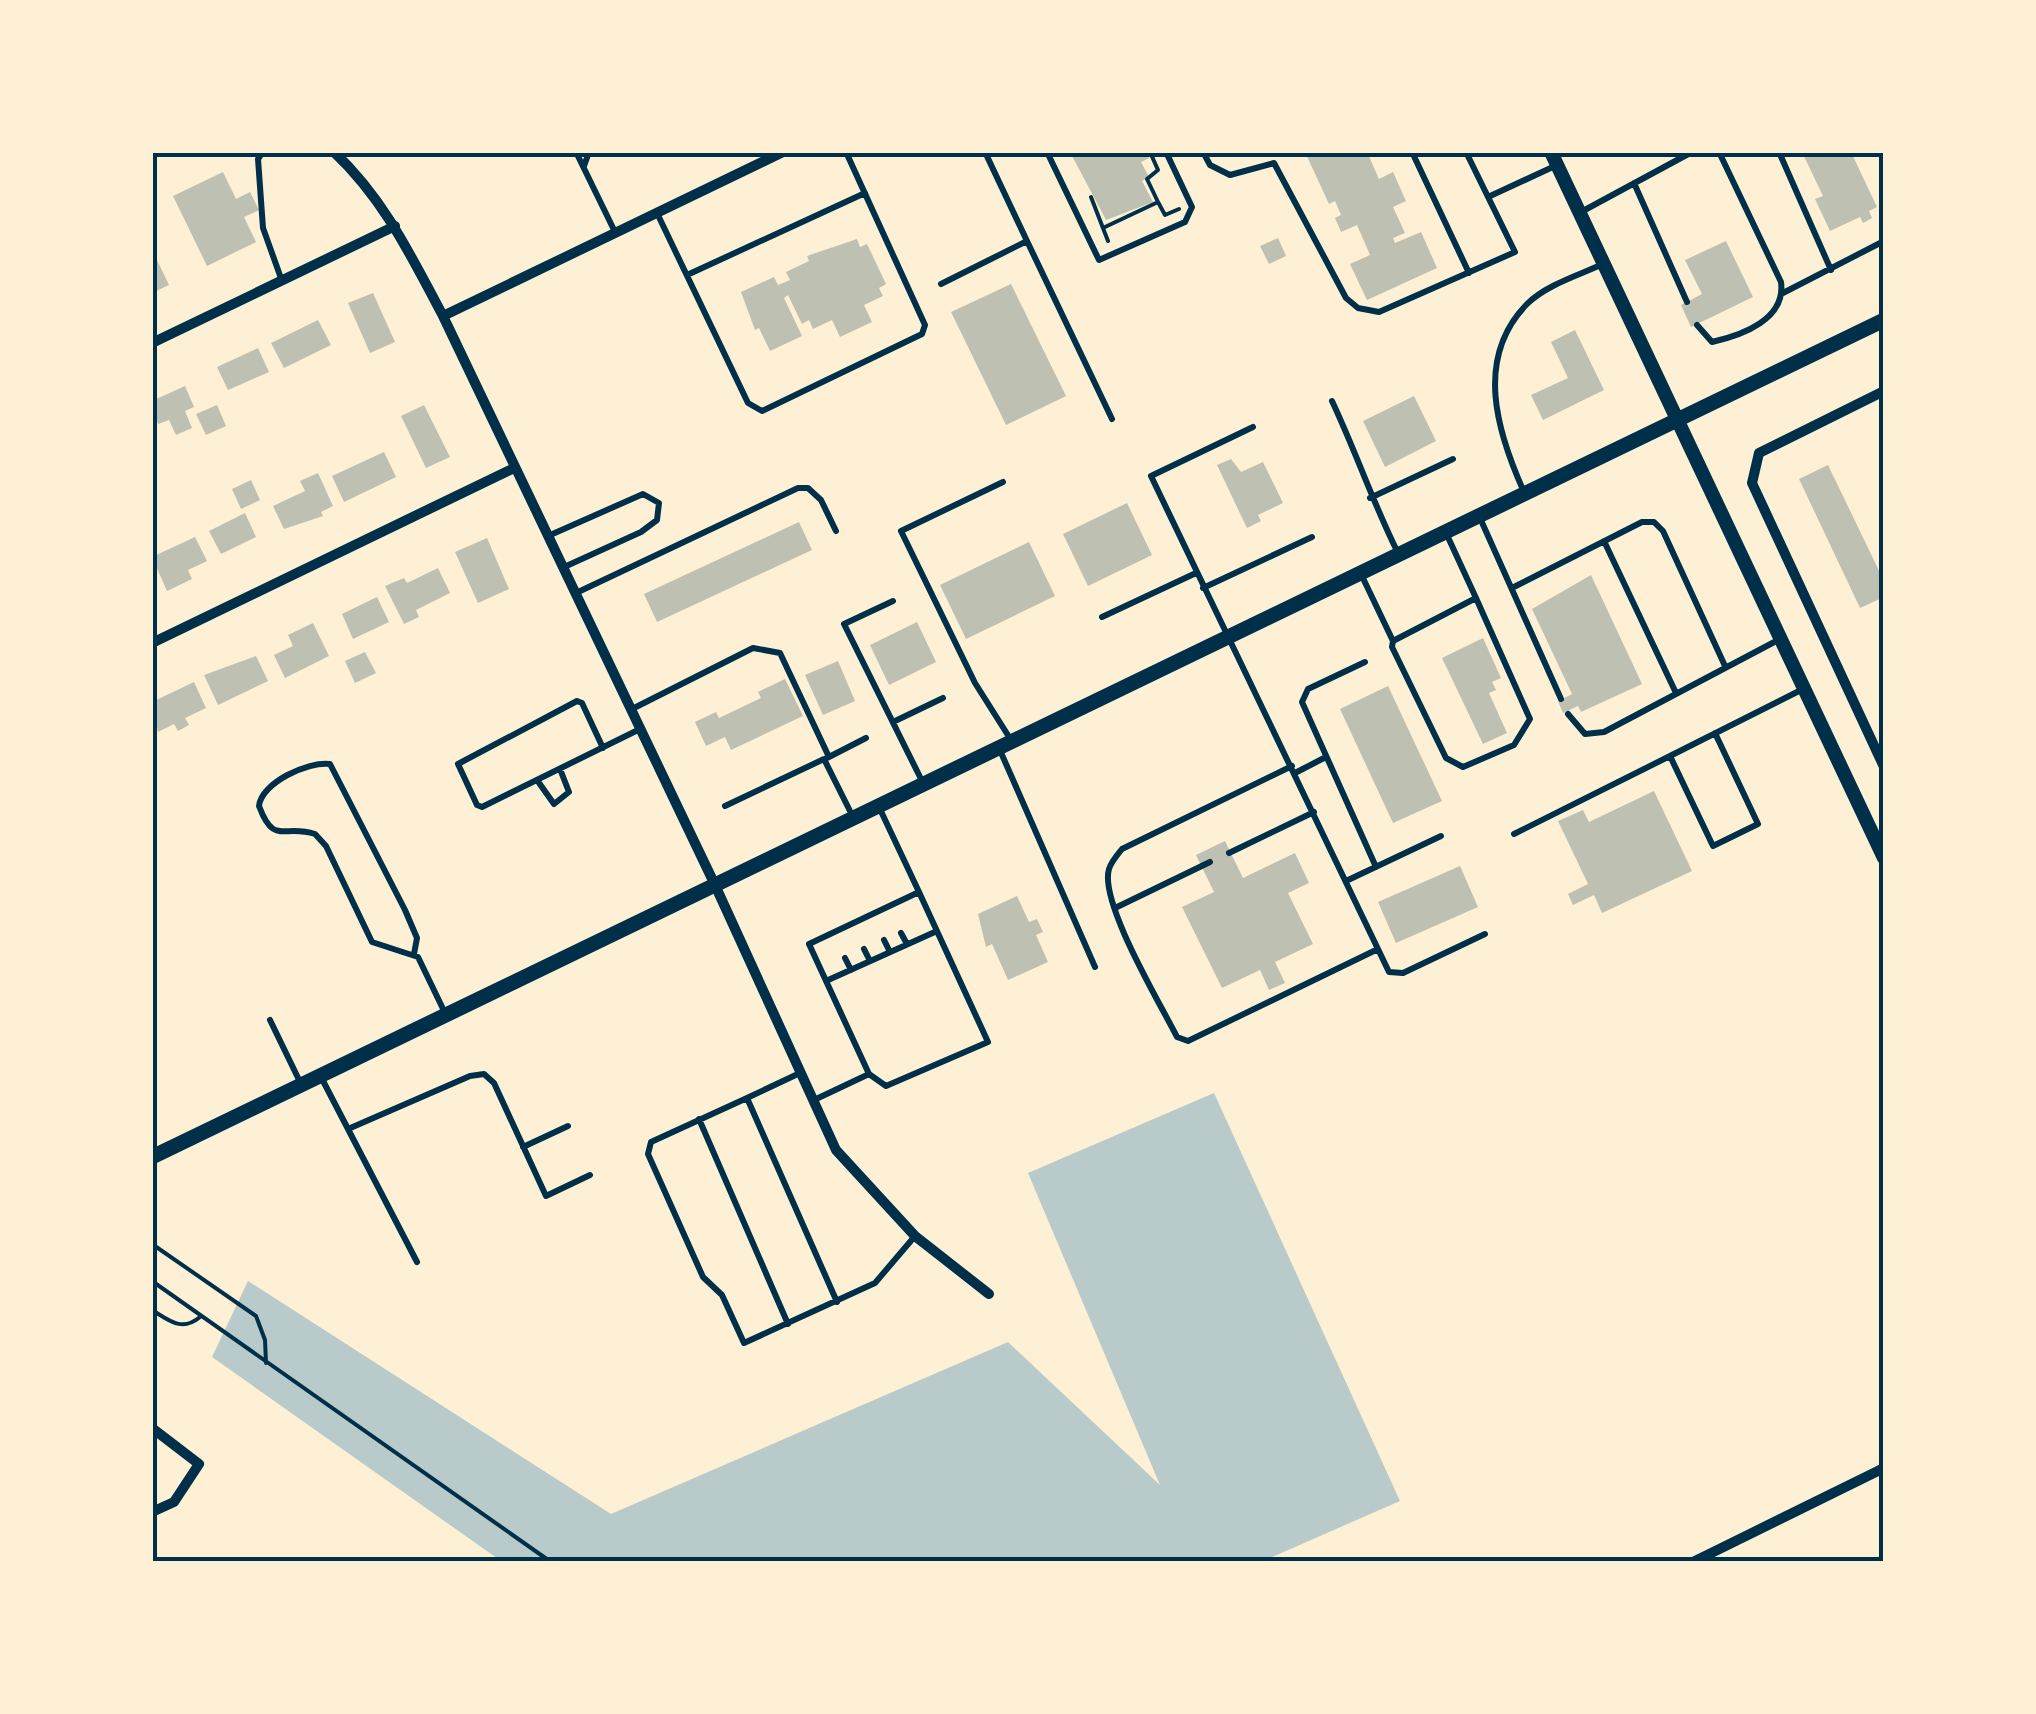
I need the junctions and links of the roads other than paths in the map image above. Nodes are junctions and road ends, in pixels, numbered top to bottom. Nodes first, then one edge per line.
1 (263, 152) edge
2 (334, 152) edge
3 (576, 152) edge
4 (589, 152) edge
5 (783, 152) edge
6 (846, 152) edge
7 (985, 152) edge
8 (1046, 152) edge
9 (1166, 152) edge
10 (1203, 152) edge
11 (1412, 152) edge
12 (1466, 152) edge
13 (1692, 152) edge
14 (1719, 152) edge
15 (1779, 152) edge
16 (1554, 159) edge
17 (583, 167) junction
18 (1634, 183) junction
19 (865, 193) junction
20 (1488, 197) junction
21 (1580, 212) junction
22 (657, 213) junction
23 (395, 226) junction
24 (615, 233) junction
25 (1027, 241) junction
26 (1884, 241) edge
27 (1604, 264) junction
28 (1831, 270) junction
29 (1469, 273) junction
30 (687, 275) junction
31 (282, 280) junction
32 (941, 284) dead end
33 (1783, 293) junction
34 (1687, 302) dead end
35 (443, 316) junction
36 (1884, 320) edge
37 (1697, 325) dead end
38 (152, 343) edge
39 (1884, 391) edge
40 (1332, 401) dead end
41 (1678, 418) junction
42 (1112, 420) dead end
43 (1253, 428) dead end
44 (1453, 459) dead end
45 (514, 468) junction
46 (1003, 482) dead end
47 (1525, 493) junction
48 (1370, 498) junction
49 (1478, 515) junction
50 (836, 531) dead end
51 (1446, 531) junction
52 (547, 537) junction
53 (1312, 538) dead end
54 (1604, 541) junction
55 (1398, 554) junction
56 (562, 568) junction
57 (1360, 572) junction
58 (1196, 573) junction
59 (1203, 588) junction
60 (1512, 588) junction
61 (575, 594) junction
62 (1476, 598) junction
63 (893, 601) dead end
64 (1102, 617) dead end
65 (1226, 638) junction
66 (1781, 639) junction
67 (1393, 640) junction
68 (152, 643) edge
69 (1365, 662) dead end
70 (1725, 666) junction
71 (1804, 689) junction
72 (1676, 694) junction
73 (943, 698) dead end
74 (1562, 699) dead end
75 (630, 710) junction
76 (1568, 714) dead end
77 (892, 722) junction
78 (640, 729) junction
79 (1714, 734) junction
80 (866, 738) dead end
81 (1006, 745) junction
82 (602, 748) junction
83 (1670, 756) junction
84 (827, 758) junction
85 (1324, 758) junction
86 (1884, 767) edge
87 (560, 769) junction
88 (1294, 770) junction
89 (537, 780) junction
90 (923, 784) junction
91 (725, 806) dead end
92 (879, 807) junction
93 (1314, 812) junction
94 (854, 818) junction
95 (1514, 834) dead end
96 (1441, 836) dead end
97 (1230, 852) dead end
98 (1884, 858) edge
99 (1210, 862) dead end
100 (1376, 866) junction
101 (1346, 880) junction
102 (715, 886) junction
103 (919, 892) junction
104 (1115, 908) junction
105 (937, 930) junction
106 (902, 933) dead end
107 (1484, 934) dead end
108 (884, 940) dead end
109 (907, 944) junction
110 (864, 949) dead end
111 (1378, 949) junction
112 (890, 952) junction
113 (414, 954) junction
114 (845, 958) dead end
115 (870, 962) junction
116 (1095, 966) dead end
117 (851, 970) junction
118 (826, 982) junction
119 (446, 1014) junction
120 (270, 1020) dead end
121 (800, 1073) junction
122 (869, 1074) junction
123 (320, 1076) junction
124 (301, 1085) junction
125 (747, 1098) junction
126 (812, 1101) junction
127 (699, 1119) junction
128 (568, 1126) dead end
129 (348, 1129) junction
130 (524, 1147) junction
131 (152, 1156) edge
132 (590, 1174) dead end
133 (915, 1236) junction
134 (417, 1262) dead end
135 (988, 1294) dead end
136 (837, 1302) junction
137 (788, 1324) junction
138 (152, 1428) edge
139 (1884, 1468) edge
140 (152, 1512) edge
141 (1693, 1562) edge

1 - 31 lane
2 - 23 street
3 - 17 lane
4 - 17 lane
5 - 22 street
6 - 19 lane
7 - 25 lane
8 - 9 lane
10 - 29 lane
11 - 29 lane
12 - 20 lane
13 - 18 lane
14 - 33 lane
15 - 28 lane
16 - 20 lane
16 - 21 street
17 - 24 lane
18 - 21 lane
18 - 34 lane
19 - 30 lane
19 - 30 lane
20 - 29 lane
21 - 27 street
22 - 24 street
22 - 30 lane
23 - 31 street
23 - 35 street
24 - 35 street
25 - 32 lane
25 - 42 lane
26 - 28 lane
27 - 41 street
27 - 47 lane
28 - 33 lane
31 - 38 street
33 - 37 lane
35 - 45 street
36 - 41 main road
39 - 86 street
40 - 48 lane
41 - 47 main road
41 - 66 street
43 - 58 lane
44 - 48 lane
45 - 52 street
45 - 68 street
46 - 81 lane
47 - 49 main road
48 - 55 lane
49 - 51 main road
49 - 60 lane
50 - 61 lane
51 - 55 main road
51 - 62 lane
52 - 56 street
52 - 56 lane
53 - 59 lane
54 - 60 lane
54 - 70 lane
54 - 72 lane
55 - 57 main road
56 - 61 street
57 - 65 main road
57 - 67 lane
58 - 59 lane
58 - 64 lane
59 - 65 lane
60 - 74 lane
61 - 75 street
62 - 67 lane
62 - 67 lane
63 - 77 lane
65 - 81 main road
65 - 88 lane
66 - 70 lane
66 - 71 street
69 - 85 lane
70 - 72 lane
71 - 79 lane
71 - 98 street
72 - 76 lane
73 - 77 lane
75 - 78 street
75 - 84 lane
77 - 90 lane
78 - 82 lane
78 - 102 street
79 - 83 lane
79 - 83 lane
80 - 84 lane
81 - 90 main road
81 - 116 lane
82 - 87 lane
82 - 89 lane
83 - 95 lane
84 - 91 lane
84 - 94 lane
85 - 88 lane
85 - 100 lane
87 - 89 lane
87 - 89 lane
88 - 93 lane
88 - 104 lane
90 - 92 main road
92 - 94 main road
92 - 103 lane
93 - 97 lane
93 - 101 lane
94 - 102 main road
96 - 100 lane
99 - 104 lane
100 - 101 lane
101 - 111 lane
102 - 119 main road
102 - 121 street
103 - 105 lane
103 - 118 lane
104 - 111 lane
105 - 109 lane
105 - 122 lane
106 - 109 lane
107 - 111 lane
108 - 112 lane
109 - 112 lane
110 - 115 lane
112 - 115 lane
113 - 113 lane
113 - 119 lane
114 - 117 lane
115 - 117 lane
117 - 118 lane
118 - 122 lane
119 - 123 main road
120 - 124 lane
121 - 125 lane
121 - 126 street
122 - 126 lane
123 - 124 main road
123 - 129 lane
124 - 131 main road
125 - 127 lane
125 - 136 lane
126 - 133 street
127 - 137 lane
127 - 137 lane
128 - 130 lane
129 - 130 lane
129 - 134 lane
130 - 132 lane
133 - 135 street
133 - 136 lane
136 - 137 lane
138 - 140 street
139 - 141 street

